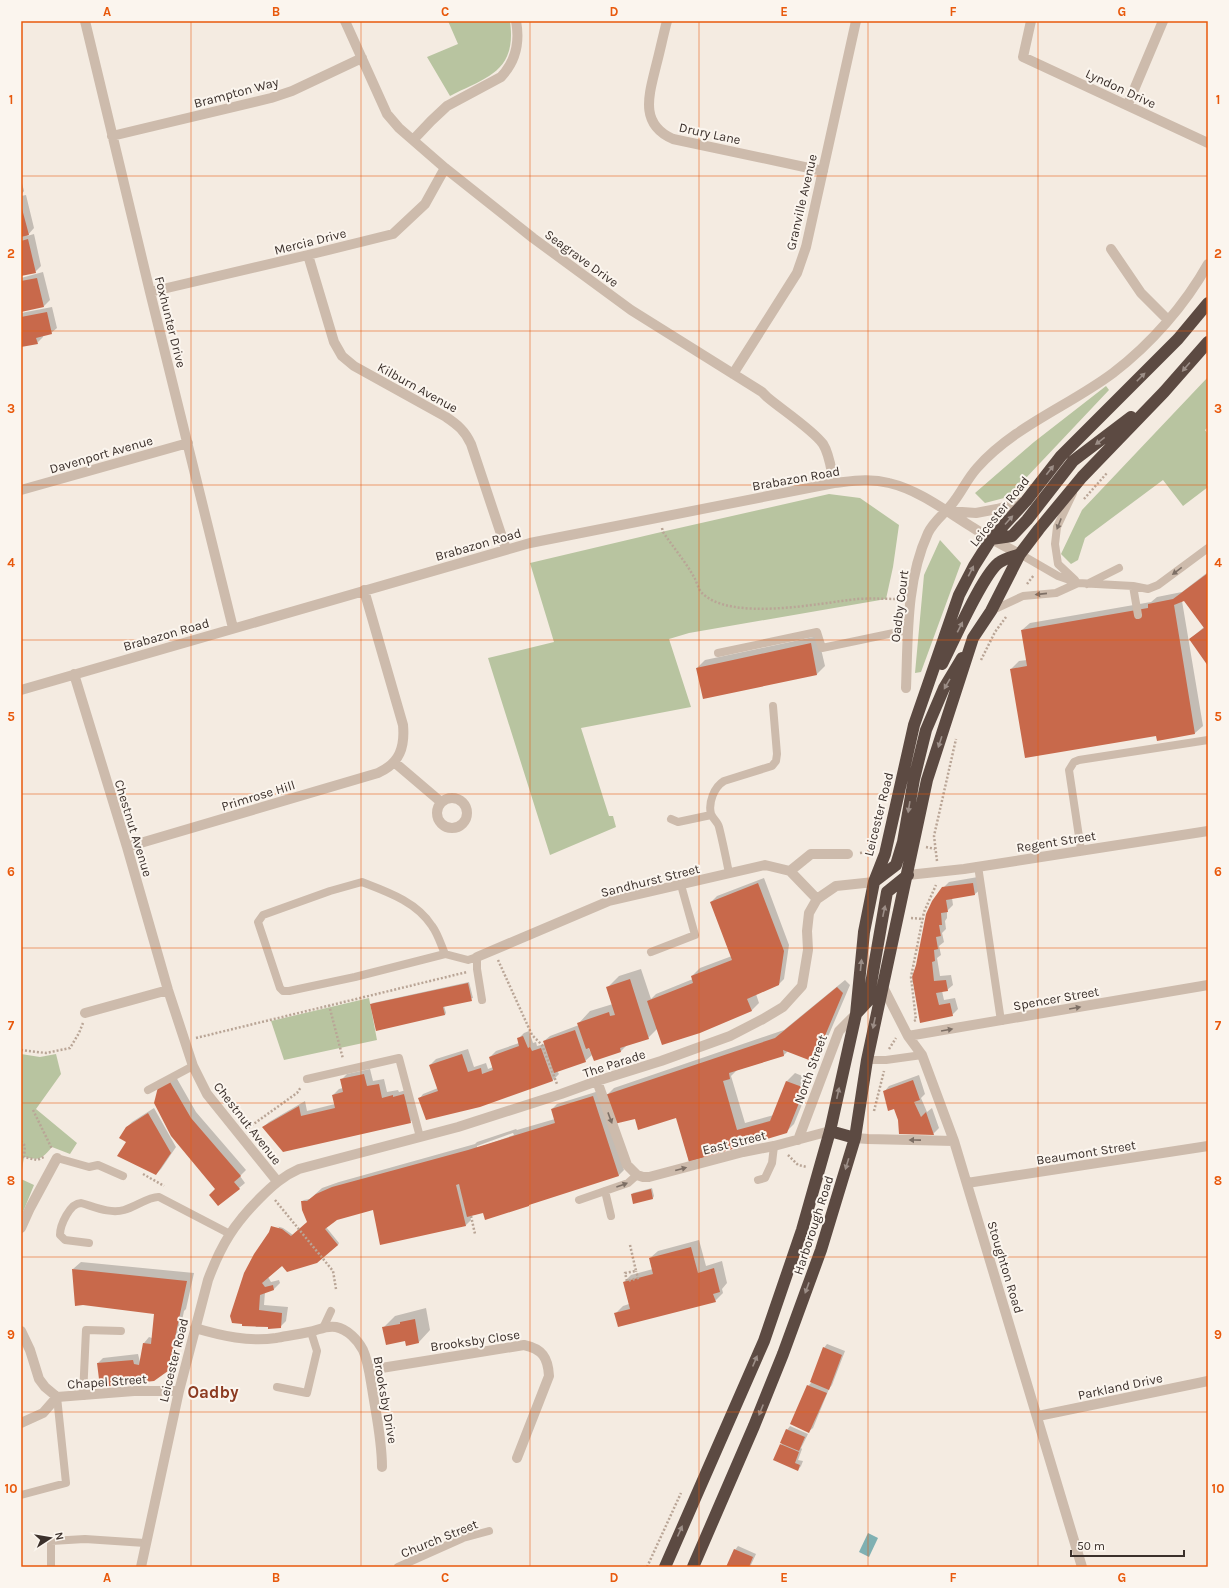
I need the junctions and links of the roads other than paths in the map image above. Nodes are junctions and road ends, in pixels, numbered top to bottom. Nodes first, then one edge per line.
1 (85, 21) edge
2 (345, 21) edge
3 (516, 21) edge
4 (667, 21) edge
5 (856, 21) edge
6 (1032, 21) edge
7 (1163, 21) edge
8 (362, 58) junction
9 (1128, 104) junction
10 (112, 136) junction
11 (413, 140) junction
12 (1208, 143) edge
13 (445, 168) junction
14 (823, 170) junction
15 (1111, 249) dead end
16 (308, 256) junction
17 (1208, 264) edge
18 (150, 292) junction
19 (1208, 303) edge
20 (1168, 320) junction
21 (1208, 342) edge
22 (733, 374) junction
23 (1164, 392) junction
24 (188, 443) junction
25 (1082, 477) junction
26 (834, 483) junction
27 (21, 490) edge
28 (1026, 501) junction
29 (946, 510) junction
30 (991, 539) junction
31 (1208, 548) edge
32 (506, 549) junction
33 (1020, 554) junction
34 (1119, 568) dead end
35 (1082, 584) junction
36 (1133, 586) junction
37 (364, 590) junction
38 (991, 612) junction
39 (1138, 615) dead end
40 (233, 628) junction
41 (908, 630) junction
42 (973, 638) junction
43 (718, 653) dead end
44 (74, 674) junction
45 (906, 688) dead end
46 (21, 690) edge
47 (773, 706) dead end
48 (914, 725) junction
49 (1208, 740) edge
50 (394, 762) junction
51 (441, 802) dead end
52 (711, 815) junction
53 (671, 819) dead end
54 (1208, 831) edge
55 (127, 847) junction
56 (1082, 850) junction
57 (848, 854) dead end
58 (978, 866) junction
59 (790, 871) junction
60 (729, 873) junction
61 (908, 875) junction
62 (874, 882) junction
63 (681, 885) junction
64 (817, 899) junction
65 (651, 952) dead end
66 (445, 954) junction
67 (477, 957) junction
68 (882, 985) junction
69 (1208, 985) edge
70 (168, 990) junction
71 (482, 1000) dead end
72 (86, 1013) road end
73 (856, 1014) junction
74 (1001, 1020) junction
75 (908, 1036) junction
76 (922, 1055) junction
77 (867, 1060) junction
78 (193, 1066) junction
79 (307, 1079) road end
80 (597, 1081) junction
81 (148, 1090) dead end
82 (830, 1131) junction
83 (420, 1137) junction
84 (855, 1138) junction
85 (798, 1140) junction
86 (954, 1141) junction
87 (774, 1146) junction
88 (1208, 1146) edge
89 (57, 1158) joint
90 (123, 1176) dead end
91 (640, 1176) junction
92 (758, 1180) dead end
93 (277, 1181) junction
94 (967, 1183) junction
95 (605, 1191) junction
96 (579, 1200) dead end
97 (611, 1216) dead end
98 (21, 1228) edge
99 (230, 1234) junction
100 (90, 1243) dead end
101 (331, 1311) dead end
102 (324, 1326) junction
103 (196, 1328) junction
104 (21, 1331) edge
105 (121, 1331) dead end
106 (311, 1332) junction
107 (368, 1370) junction
108 (1208, 1381) edge
109 (276, 1387) dead end
110 (179, 1391) junction
111 (83, 1396) junction
112 (57, 1397) junction
113 (1038, 1416) junction
114 (21, 1423) edge
115 (517, 1458) dead end
116 (382, 1467) dead end
117 (21, 1495) edge
118 (489, 1531) dead end
119 (145, 1543) junction
120 (51, 1567) edge
121 (141, 1567) edge
122 (398, 1567) edge
123 (665, 1567) edge
124 (693, 1567) edge
125 (1082, 1567) edge

1 - 10 street, Foxhunter Drive
2 - 8 street, Seagrave Drive
3 - 11 street
4 - 14 street, Drury Lane
5 - 14 street, Granville Avenue
6 - 9 street, Lyndon Drive
7 - 9 street
8 - 10 street, Brampton Way
8 - 11 street, Seagrave Drive
9 - 12 street, Lyndon Drive
10 - 18 street, Foxhunter Drive
11 - 13 street, Seagrave Drive
13 - 16 street, Mercia Drive
13 - 22 street, Seagrave Drive
14 - 22 street, Granville Avenue
15 - 20 street
16 - 18 street, Mercia Drive
16 - 32 street, Kilburn Avenue
17 - 20 street, Oadby Court
18 - 24 street, Foxhunter Drive
28 -> 19 highway, Leicester Road
20 - 29 street, Oadby Court
21 -> 23 highway
22 - 26 street, Seagrave Drive
23 - 25 highway
23 -> 30 highway
24 - 27 street, Davenport Avenue
24 - 40 street, Foxhunter Drive
25 - 33 highway
25 -> 35 lane
26 - 29 street, Brabazon Road
26 - 32 street, Brabazon Road
28 - 29 street, Brabazon Road
30 -> 28 highway, Leicester Road
29 - 30 street, Brabazon Road
29 - 41 street, Oadby Court
30 - 33 street, Brabazon Road
48 -> 30 highway, Leicester Road
31 -> 36 lane
32 - 37 street, Brabazon Road
33 - 35 lane
33 - 38 highway
48 -> 33 highway
34 - 35 lane
35 - 36 lane
35 -> 38 lane
36 - 39 lane
37 - 40 street, Brabazon Road
37 - 50 street, Primrose Hill
38 - 42 highway
40 - 44 street, Brabazon Road
41 - 43 lane
41 - 45 street, Oadby Court
42 -> 61 highway
42 -> 62 highway
44 - 46 street, Brabazon Road
44 - 55 street, Chestnut Avenue
47 - 52 lane
48 - 62 highway, Leicester Road
49 - 56 lane
50 - 51 street
50 - 55 street, Primrose Hill
52 - 53 lane
52 - 60 lane
54 - 56 street, Regent Street
55 - 70 street, Chestnut Avenue
56 - 58 street, Regent Street
57 - 59 street
58 - 61 street, Regent Street
58 - 74 lane
59 - 60 street, Sandhurst Street
59 - 64 street
60 - 63 street, Sandhurst Street
61 - 62 highway
61 - 68 highway, Harborough Road
73 -> 61 highway
62 - 64 street
73 -> 62 highway, Harborough Road
63 - 65 lane
63 - 67 street, Sandhurst Street
64 - 80 street, The Parade
66 - 66 lane
66 - 67 lane
67 - 71 lane
68 - 75 street, Stoughton Road
68 -> 77 highway, Harborough Road
74 -> 69 street, Spencer Street
70 - 72 street
70 - 78 street, Chestnut Avenue
82 -> 73 highway, Harborough Road
73 - 85 street, North Street
75 -> 74 street, Spencer Street
75 - 76 street, Stoughton Road
76 - 77 lane
76 - 86 street, Stoughton Road
77 - 84 highway, Harborough Road
78 - 81 lane
78 - 93 street, Chestnut Avenue
79 - 83 lane
80 - 83 street, The Parade
80 -> 91 street
82 - 84 highway
82 - 85 street, East Street
123 -> 82 highway, Harborough Road
83 - 93 street, The Parade
86 -> 84 street
84 -> 124 highway, Harborough Road
85 - 87 street, East Street
86 - 94 street, Stoughton Road
91 -> 87 street, East Street
87 - 92 lane
88 - 94 street, Beaumont Street
89 - 90 lane
89 - 98 street
95 -> 91 lane
93 - 99 street, Leicester Road
94 - 113 street, Stoughton Road
95 - 96 lane
95 - 97 lane
99 - 100 lane
99 - 103 street, Leicester Road
101 - 102 lane
102 - 106 street
102 - 107 street, Brooksby Drive
103 - 106 street
103 - 110 street, Leicester Road
104 - 112 street
105 - 111 lane
106 - 109 lane
107 - 115 street, Brooksby Close
107 - 116 street, Brooksby Drive
108 - 113 street, Parkland Drive
110 - 111 street, Chapel Street
110 - 119 street, Leicester Road
111 - 112 street, Chapel Street
112 - 114 street, Chapel Street
112 - 117 lane
113 - 125 street, Stoughton Road
118 - 122 lane, Church Street
119 - 120 lane
119 - 121 street, Leicester Road

